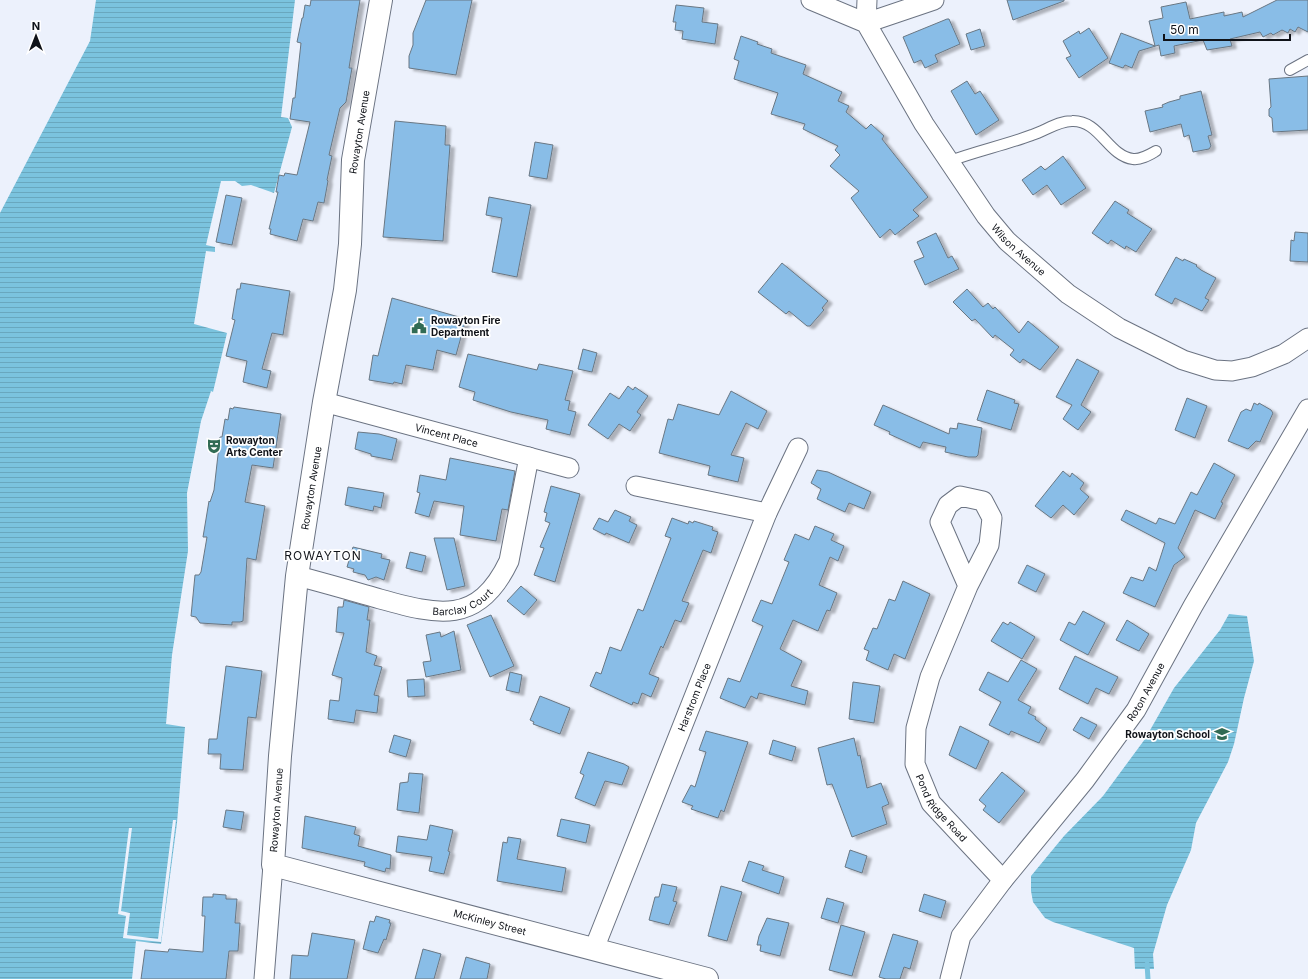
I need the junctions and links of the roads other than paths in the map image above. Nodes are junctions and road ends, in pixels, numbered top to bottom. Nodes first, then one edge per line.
1 (381, 0) edge
2 (811, 0) edge
3 (867, 0) edge
4 (934, 0) edge
5 (866, 23) junction
6 (1308, 60) edge
7 (1290, 70) dead end
8 (1156, 151) dead end
9 (950, 161) junction
10 (1308, 338) edge
11 (324, 402) junction
12 (1308, 409) edge
13 (798, 448) dead end
14 (529, 457) junction
15 (569, 468) dead end
16 (636, 486) dead end
17 (767, 513) junction
18 (297, 576) junction
19 (968, 586) dead end
20 (273, 864) junction
21 (1002, 880) junction
22 (594, 949) junction
23 (264, 979) edge
24 (707, 979) edge
25 (950, 979) edge

1 - 11 main road, Rowayton Avenue
2 - 5 street
3 - 5 street
4 - 5 street
5 - 9 street, Wilson Avenue
6 - 7 lane
8 - 9 lane
9 - 10 street, Wilson Avenue
11 - 14 street, Vincent Place
11 - 18 main road, Rowayton Avenue
12 - 21 street, Roton Avenue
13 - 17 street, Harstrom Place
14 - 15 street, Vincent Place
14 - 18 street, Barclay Court
16 - 17 street
17 - 22 street, Harstrom Place
18 - 20 main road, Rowayton Avenue
19 - 21 street, Pond Ridge Road
20 - 22 main road, McKinley Street
20 - 23 street, Rowayton Avenue
21 - 25 street, Roton Avenue
22 - 24 main road, McKinley Street

